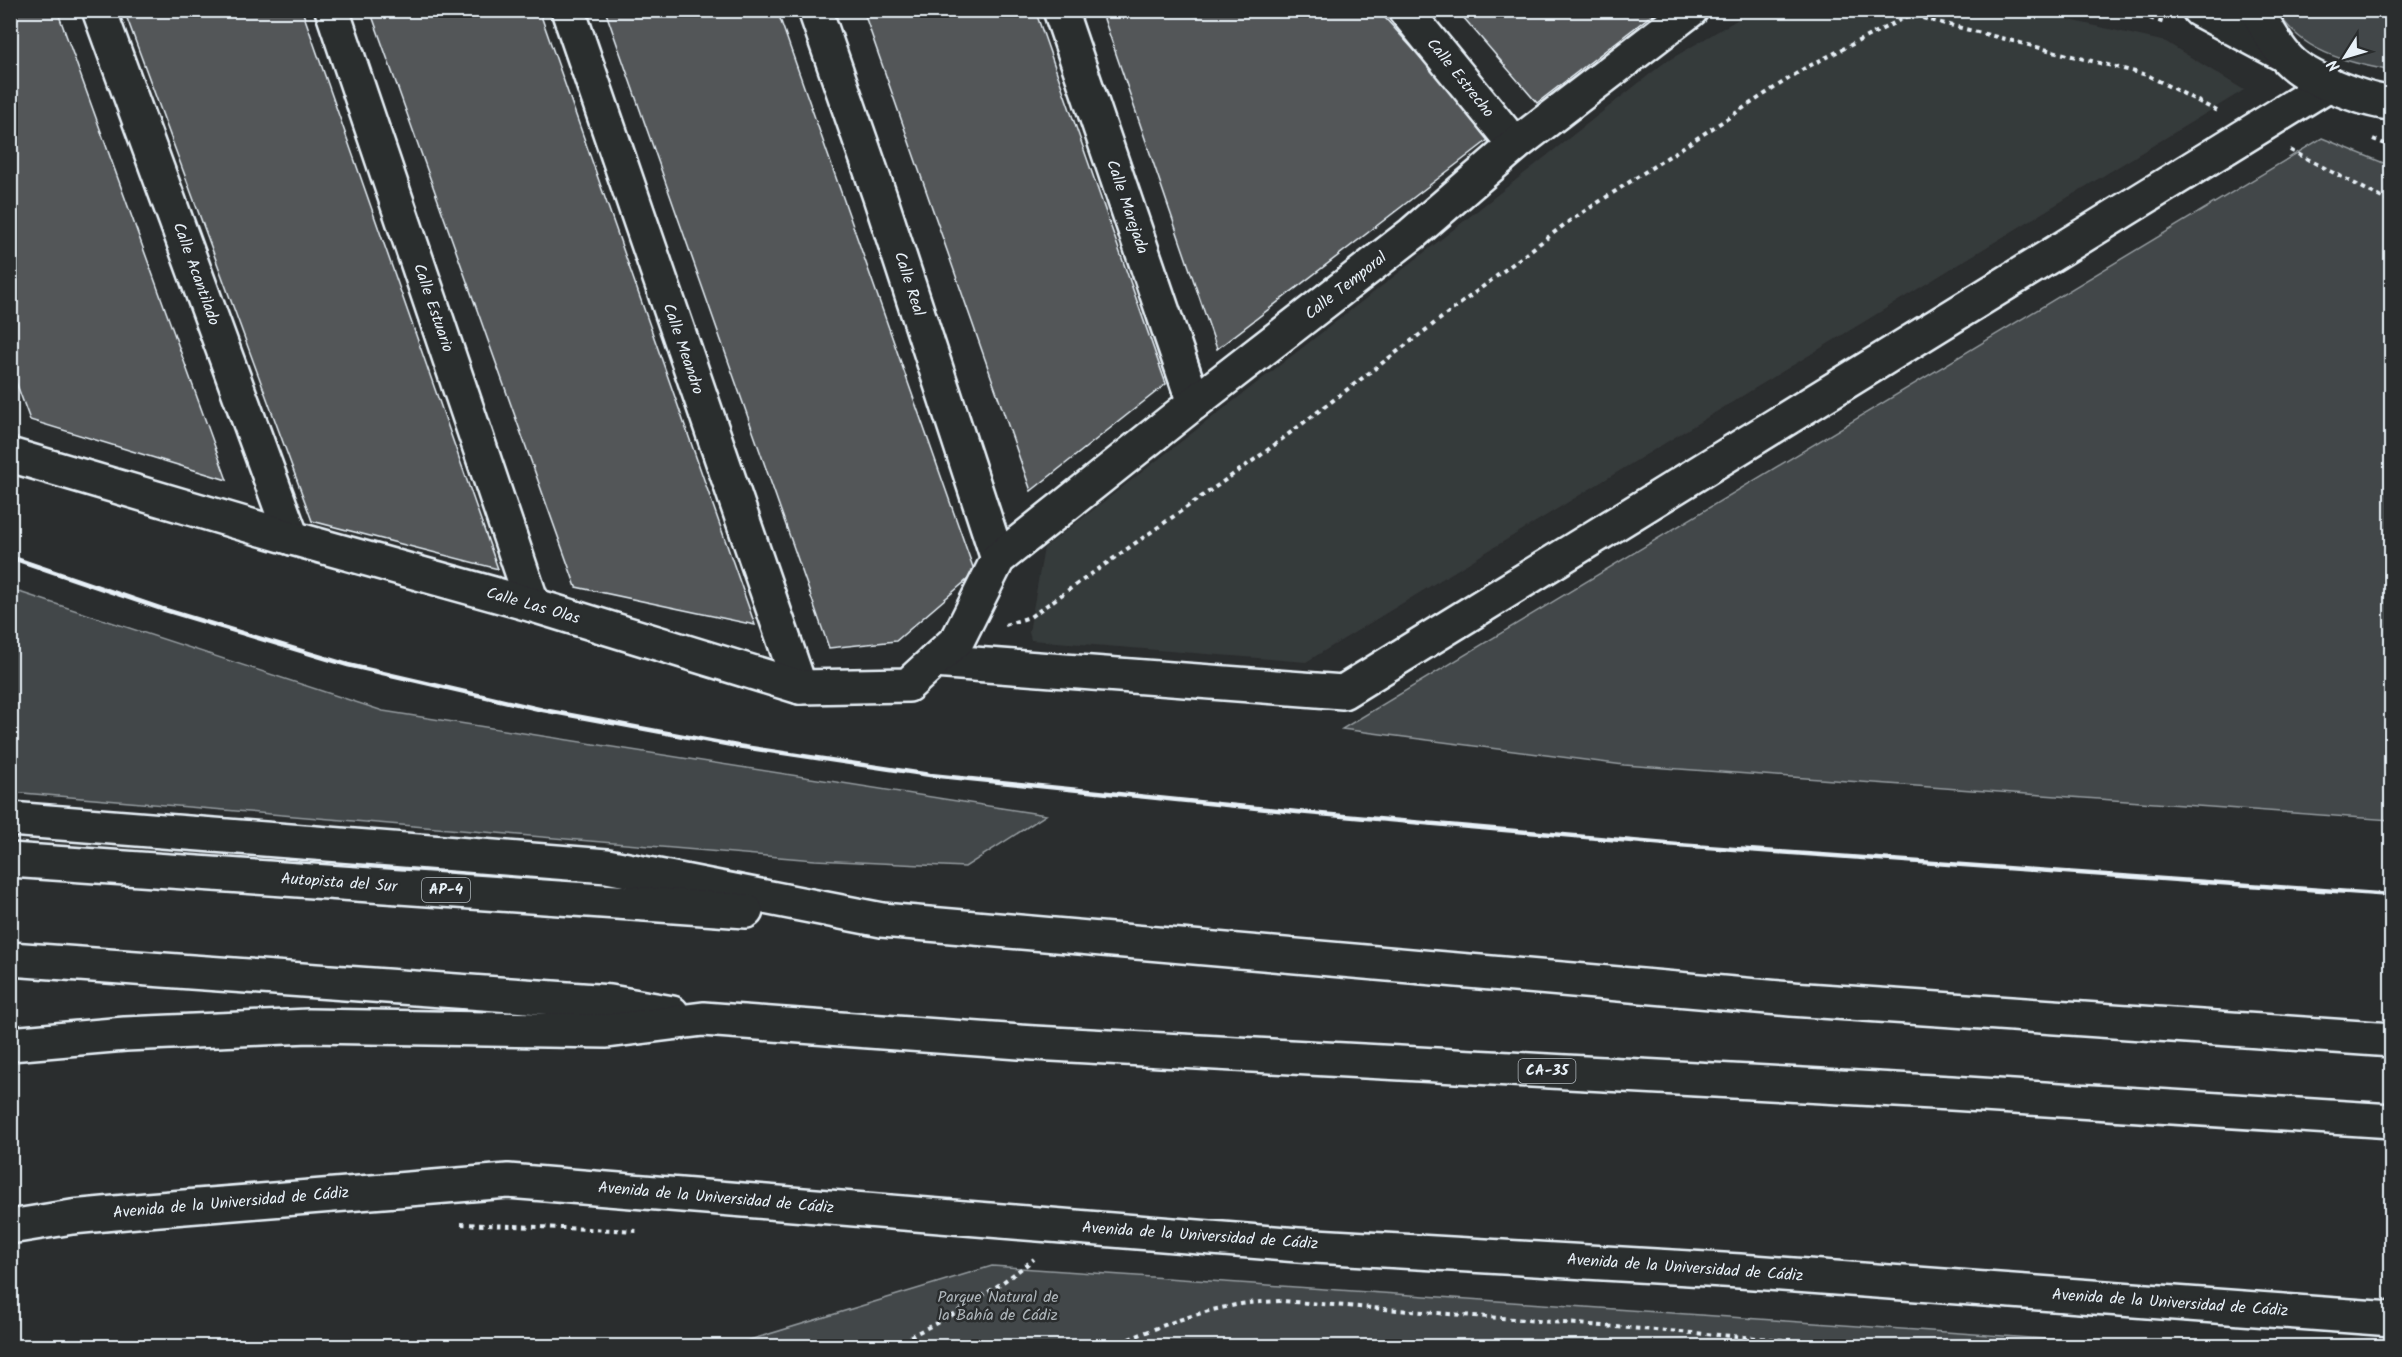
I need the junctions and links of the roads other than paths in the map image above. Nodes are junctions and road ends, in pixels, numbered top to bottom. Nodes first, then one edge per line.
1 (99, 10) edge
2 (332, 10) edge
3 (568, 10) edge
4 (815, 10) edge
5 (1060, 10) edge
6 (1405, 10) edge
7 (1691, 10) edge
8 (2199, 10) edge
9 (2257, 10) edge
10 (2285, 55) junction
11 (2329, 84) junction
12 (2388, 107) edge
13 (1515, 145) junction
14 (1194, 403) junction
15 (10, 455) edge
16 (292, 538) junction
17 (998, 559) junction
18 (534, 605) junction
19 (934, 661) junction
20 (800, 687) junction
21 (10, 819) edge
22 (10, 860) edge
23 (882, 920) junction
24 (10, 959) edge
25 (703, 1019) junction
26 (2391, 1040) edge
27 (10, 1044) edge
28 (2391, 1121) edge
29 (10, 1227) edge
30 (2391, 1319) edge

1 - 16 main road, Calle Acantilado
2 - 18 main road, Calle Estuario
3 - 20 main road, Calle Meandro
4 - 17 main road, Calle Real
5 - 14 main road, Calle Marejada
6 - 13 main road, Calle Estrecho
7 - 13 main road, Calle Temporal
8 - 10 main road
9 - 10 main road
10 - 11 main road
11 - 12 main road
11 - 19 main road
13 - 14 main road, Calle Temporal
14 - 17 main road, Calle Temporal
15 - 16 main road, Calle Las Olas
16 - 18 main road, Calle Las Olas
17 - 19 main road, Calle Las Olas
18 - 20 main road, Calle Las Olas
19 - 20 main road, Calle Las Olas
21 - 23 main road
22 - 23 main road, Autopista del Sur / AP-4
23 - 26 main road
24 - 25 main road
25 - 27 main road
25 - 28 main road, CA-35
29 - 30 main road, Avenida de la Universidad de Cádiz

